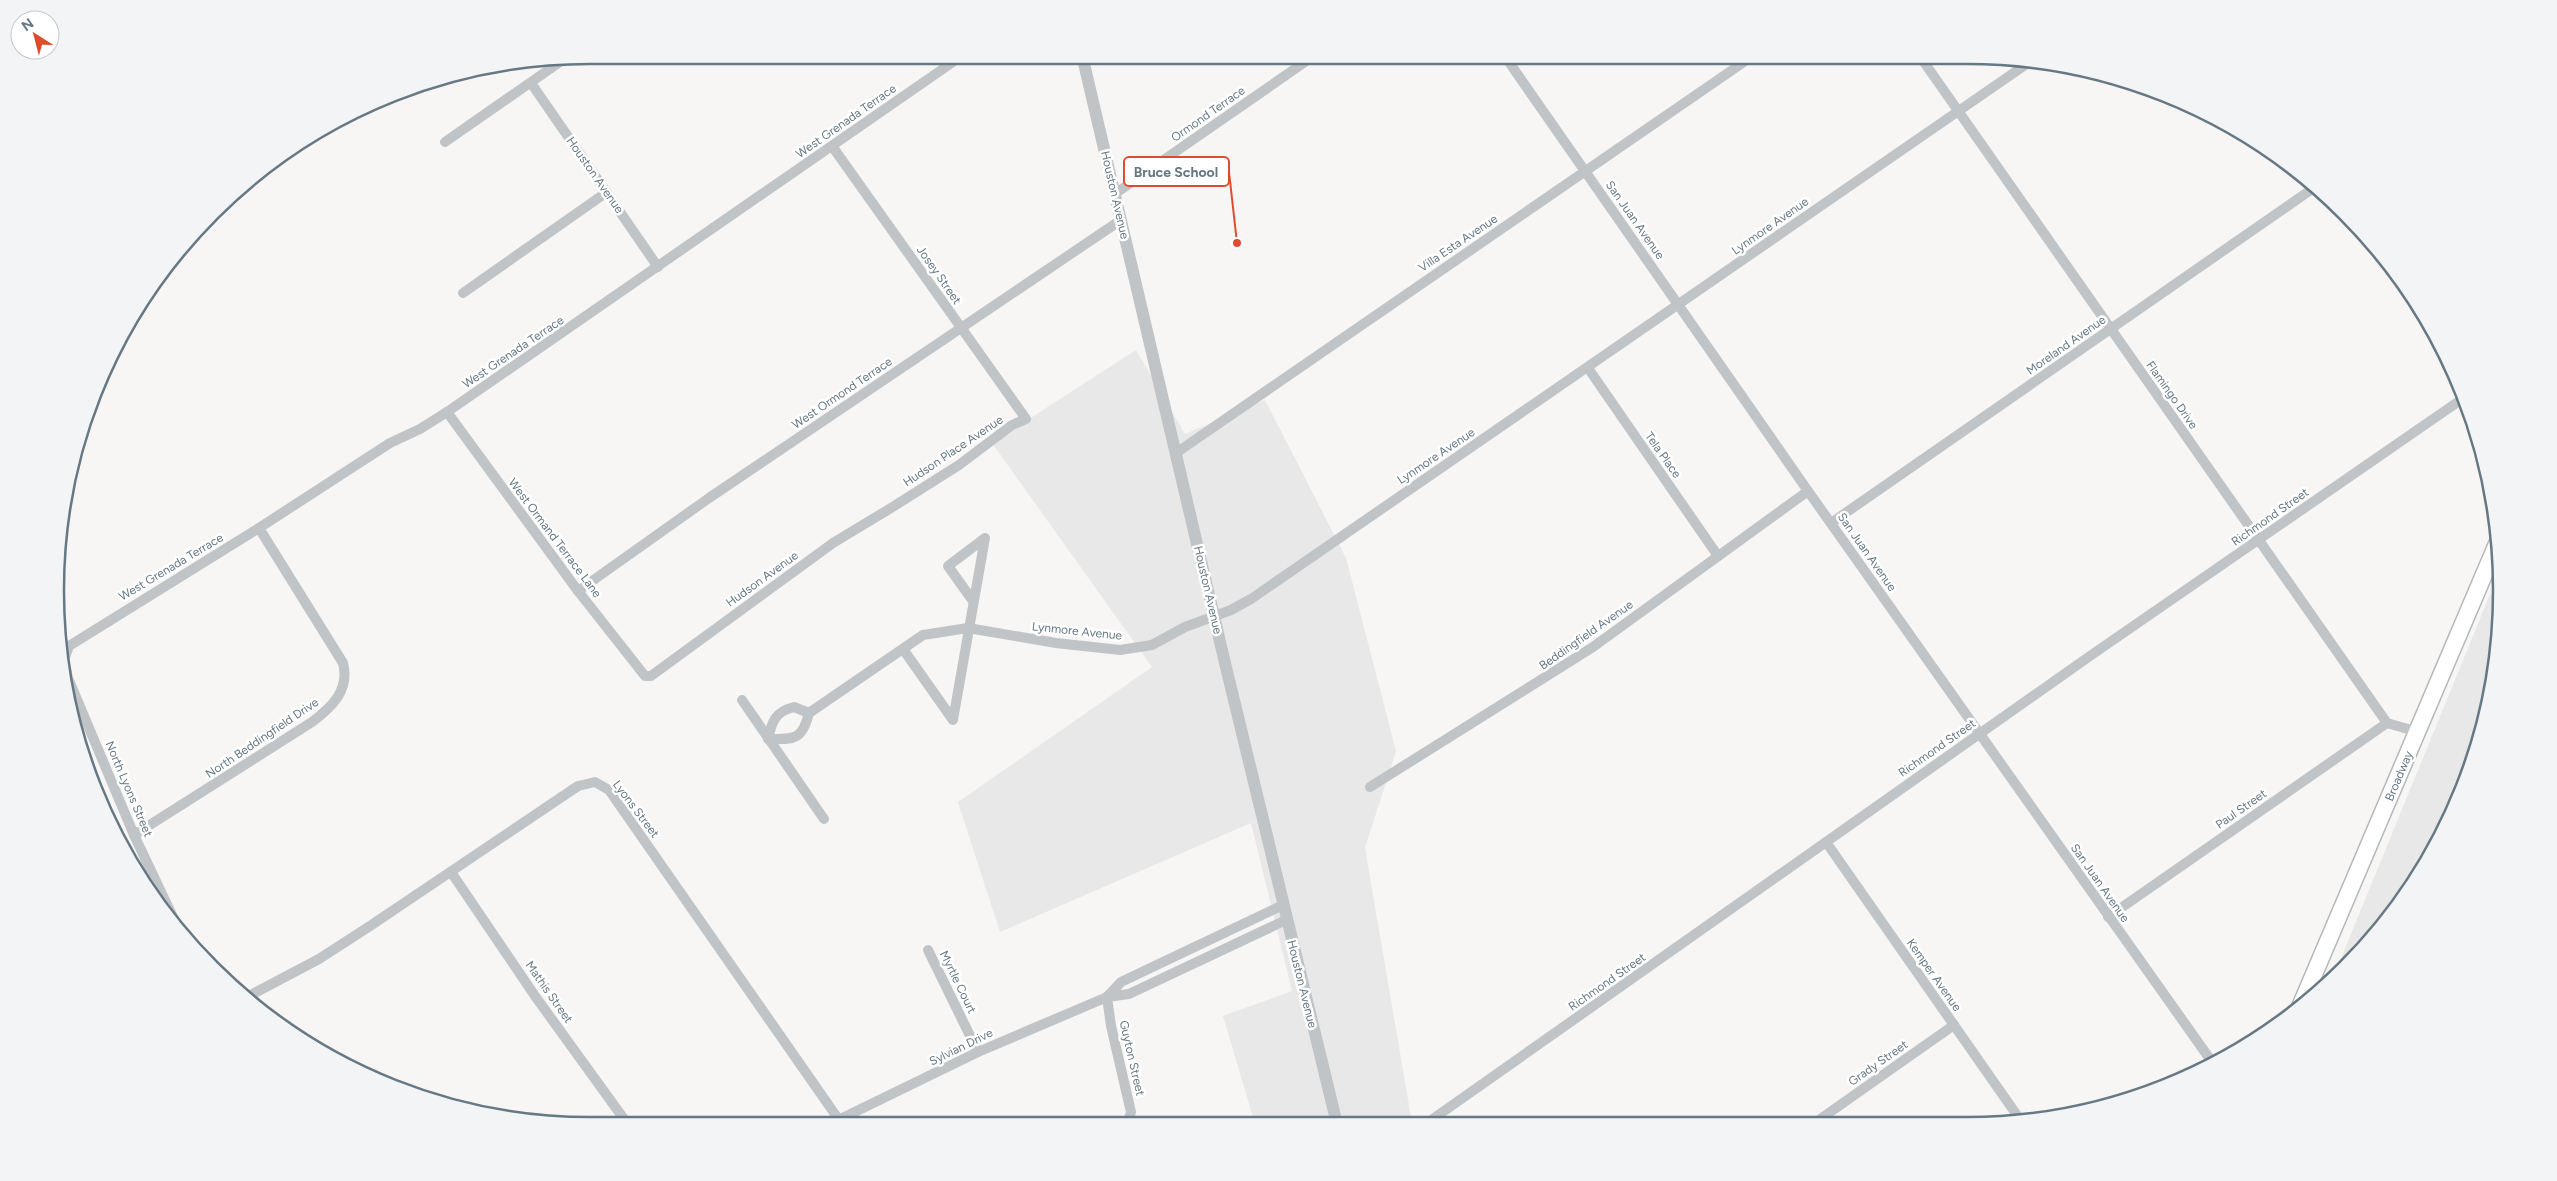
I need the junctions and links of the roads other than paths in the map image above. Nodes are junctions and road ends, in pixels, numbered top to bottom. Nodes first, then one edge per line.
1 (950, 64) edge
2 (1084, 64) edge
3 (1302, 64) edge
4 (1510, 64) edge
5 (1741, 64) edge
6 (1925, 64) edge
7 (556, 65) edge
8 (2022, 67) edge
9 (531, 84) junction
10 (1959, 112) junction
11 (445, 142) dead end
12 (832, 146) junction
13 (1586, 172) junction
14 (2310, 191) edge
15 (606, 192) junction
16 (1116, 193) junction
17 (1122, 220) junction
18 (658, 267) junction
19 (462, 293) dead end
20 (1679, 305) junction
21 (961, 327) junction
22 (2110, 329) junction
23 (1588, 368) junction
24 (2458, 402) edge
25 (447, 412) junction
26 (1026, 419) joint
27 (1176, 453) junction
28 (1808, 491) junction
29 (896, 505) joint
30 (1831, 523) junction
31 (259, 528) junction
32 (2260, 540) junction
33 (1718, 556) junction
34 (2492, 556) edge
35 (578, 591) junction
36 (973, 601) junction
37 (1213, 616) junction
38 (968, 628) junction
39 (67, 649) edge
40 (903, 649) junction
41 (645, 676) joint
42 (74, 692) edge
43 (742, 700) dead end
44 (809, 714) junction
45 (2387, 722) junction
46 (2418, 732) junction
47 (1980, 734) junction
48 (768, 739) junction
49 (1370, 787) dead end
50 (824, 819) dead end
51 (134, 835) junction
52 (1826, 842) junction
53 (451, 872) junction
54 (164, 899) edge
55 (1283, 905) junction
56 (2108, 917) junction
57 (1286, 920) junction
58 (928, 950) dead end
59 (2306, 993) edge
60 (252, 994) edge
61 (1107, 997) junction
62 (1954, 1025) junction
63 (978, 1052) junction
64 (2209, 1058) edge
65 (2017, 1115) edge
66 (622, 1117) edge
67 (837, 1117) edge
68 (845, 1117) edge
69 (1130, 1117) edge
70 (1335, 1117) edge
71 (1436, 1117) edge
72 (1823, 1117) edge

1 - 12 street, West Grenada Terrace
2 - 16 street, Houston Avenue
3 - 16 street, Ormond Terrace
4 - 13 street, San Juan Avenue
5 - 13 street, Villa Esta Avenue
6 - 10 street, Flamingo Drive
7 - 9 street
8 - 10 street, Lynmore Avenue
9 - 11 street
9 - 15 street, Houston Avenue
10 - 20 street, Lynmore Avenue
10 - 22 street, Flamingo Drive
12 - 18 street, West Grenada Terrace
12 - 21 street, Josey Street
13 - 20 street, San Juan Avenue
13 - 27 street, Villa Esta Avenue
14 - 22 street, Moreland Avenue
15 - 18 street, Houston Avenue
15 - 19 street
16 - 17 street, Houston Avenue
17 - 21 street, West Ormond Terrace
17 - 27 street, Houston Avenue
18 - 25 street, West Grenada Terrace
20 - 23 street, Lynmore Avenue
20 - 28 street, San Juan Avenue
21 - 26 street, Josey Street
21 - 35 street, West Ormond Terrace
22 - 30 street, Moreland Avenue
22 - 32 street, Flamingo Drive
23 - 33 street, Tela Place
23 - 37 street, Lynmore Avenue
24 - 32 street, Richmond Street
25 - 31 street, West Grenada Terrace
25 - 35 street, West Ormand Terrace Lane
26 - 29 street, Hudson Place Avenue
27 - 37 street, Houston Avenue
28 - 30 street, San Juan Avenue
28 - 33 street, Beddingfield Avenue
29 - 41 street, Hudson Avenue
30 - 47 street, San Juan Avenue
31 - 39 street, West Grenada Terrace
31 - 51 street, North Beddingfield Drive
32 - 45 street, Flamingo Drive
32 - 47 street, Richmond Street
33 - 49 street, Beddingfield Avenue
34 - 46 main road, Broadway
35 - 41 street, West Ormand Terrace Lane
36 - 36 street
36 - 38 street
37 - 38 street, Lynmore Avenue
37 - 55 street, Houston Avenue
38 - 40 street, Lynmore Avenue
38 - 40 street
40 - 44 street, Lynmore Avenue
42 - 51 street, North Lyons Street
43 - 48 street
44 - 48 street, Lynmore Avenue
44 - 48 street
45 - 46 street
45 - 56 street, Paul Street
46 - 59 main road, Broadway
47 - 52 street, Richmond Street
47 - 56 street, San Juan Avenue
48 - 50 street
51 - 54 street, North Lyons Street
52 - 62 street, Kemper Avenue
52 - 71 street, Richmond Street
53 - 60 street, Lyons Street
53 - 66 street, Mathis Street
53 - 67 street, Lyons Street
55 - 57 street, Houston Avenue
55 - 61 street, Sylvian Drive
56 - 64 street, San Juan Avenue
57 - 61 street, Sylvian Drive
57 - 70 street, Houston Avenue
58 - 63 street, Myrtle Court
61 - 63 street, Sylvian Drive
61 - 69 street, Guyton Street
62 - 65 street, Kemper Avenue
62 - 72 street, Grady Street
63 - 68 street, Sylvian Drive

